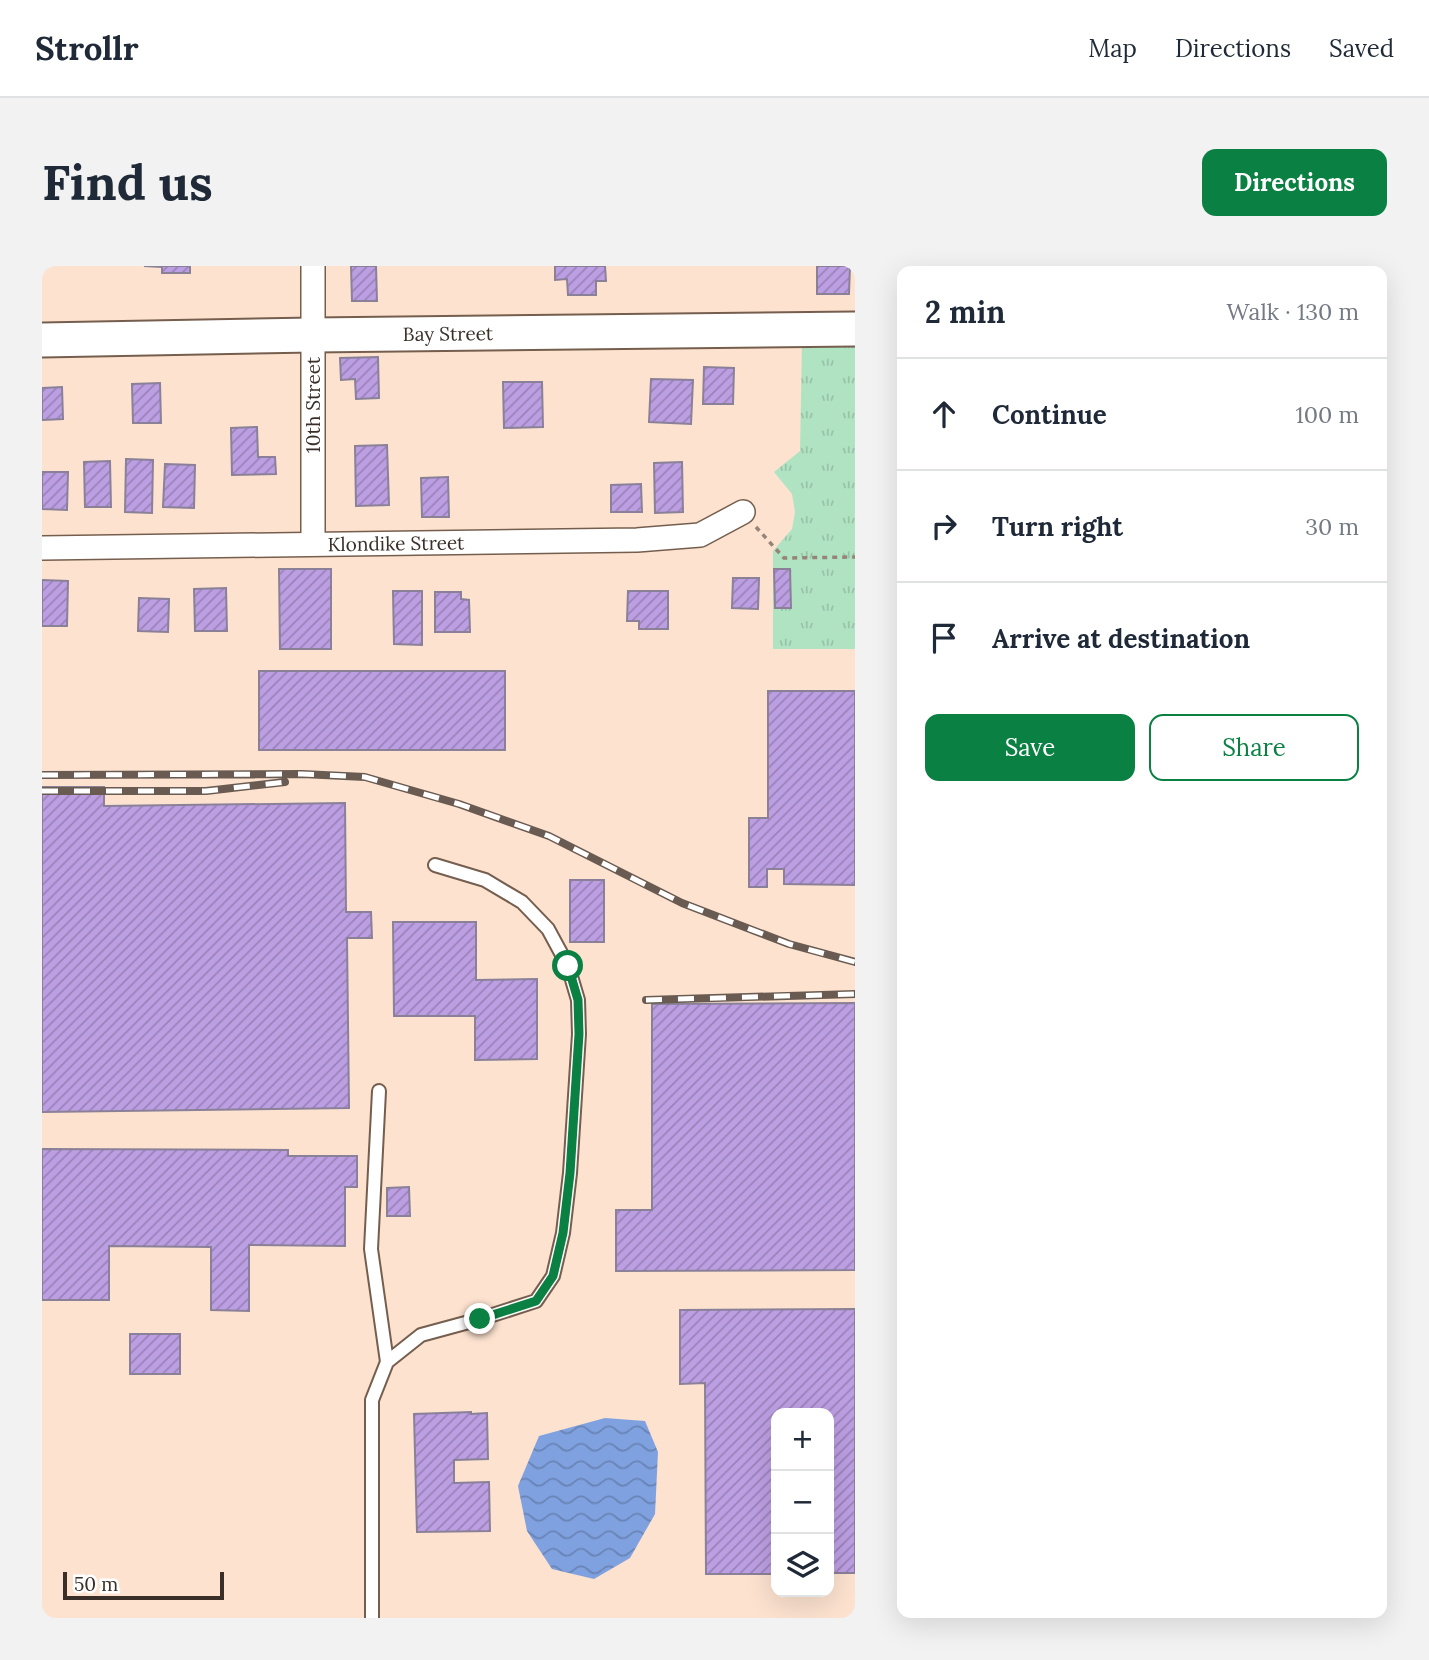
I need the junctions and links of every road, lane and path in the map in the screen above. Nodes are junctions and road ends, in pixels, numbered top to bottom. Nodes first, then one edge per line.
1 (313, 266) edge
2 (855, 329) edge
3 (313, 335) junction
4 (42, 340) edge
5 (743, 512) joint
6 (313, 544) junction
7 (42, 548) edge
8 (855, 557) edge
9 (435, 865) dead end
10 (379, 1091) dead end
11 (387, 1362) junction
12 (372, 1618) edge

1 - 3 street, 10th Street
2 - 3 street, Bay Street
3 - 4 street, Bay Street
3 - 6 street, 10th Street
5 - 6 street, Klondike Street
5 - 8 path
6 - 7 street, Klondike Street
9 - 11 lane
10 - 11 lane
11 - 12 lane

